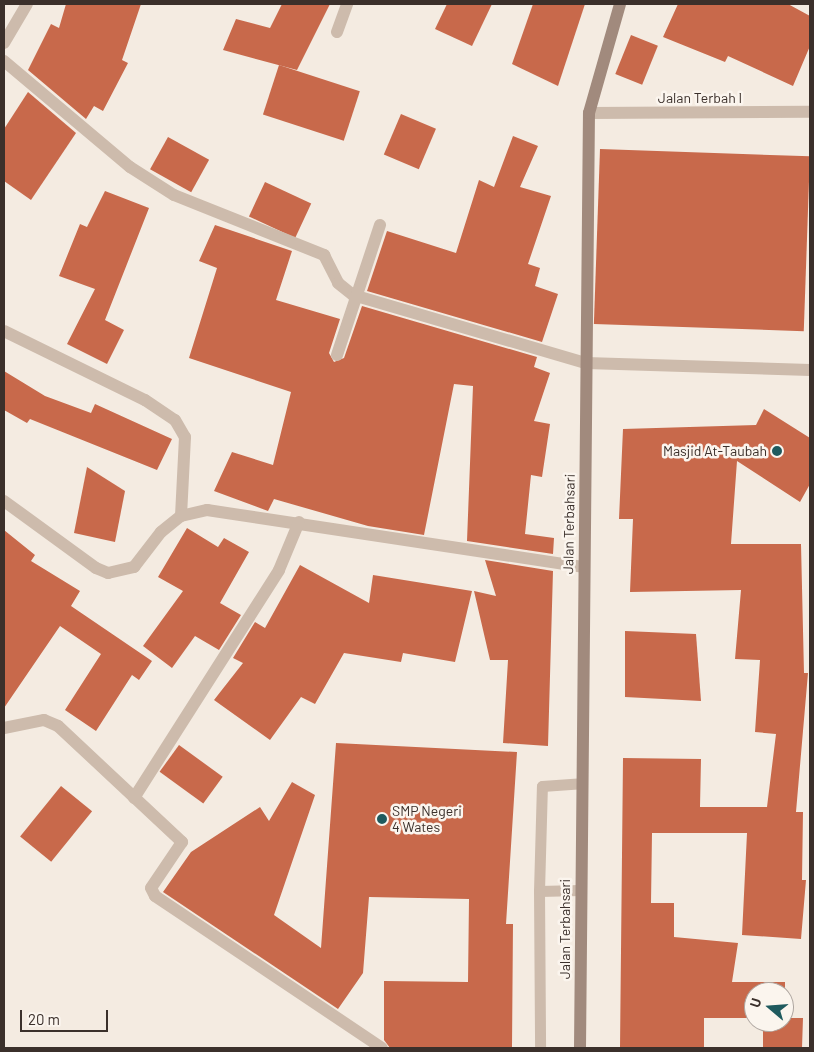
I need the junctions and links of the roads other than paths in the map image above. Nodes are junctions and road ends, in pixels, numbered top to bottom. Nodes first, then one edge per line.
1 (27, 4) edge
2 (348, 4) edge
3 (620, 4) edge
4 (337, 32) dead end
5 (4, 43) edge
6 (4, 61) edge
7 (810, 112) edge
8 (589, 113) junction
9 (380, 225) dead end
10 (358, 296) junction
11 (4, 331) edge
12 (337, 355) dead end
13 (586, 363) junction
14 (810, 370) edge
15 (4, 501) edge
16 (181, 516) junction
17 (299, 522) junction
18 (583, 567) junction
19 (4, 728) edge
20 (580, 783) junction
21 (134, 798) junction
22 (580, 890) junction
23 (539, 891) junction
24 (382, 1048) edge
25 (540, 1048) edge
26 (580, 1048) edge

1 - 5 street
2 - 4 street
3 - 8 street, Jalan Terbahsari
6 - 10 street
7 - 8 street, Jalan Terbah I
8 - 13 street, Jalan Terbahsari
9 - 10 street
10 - 12 street
10 - 13 street
11 - 16 street
13 - 14 street
13 - 18 street, Jalan Terbahsari
15 - 16 street
16 - 17 street
17 - 18 street
17 - 21 street
18 - 20 street, Jalan Terbahsari
19 - 21 street
20 - 22 street, Jalan Terbahsari
20 - 23 lane
21 - 24 street
22 - 23 lane
22 - 26 street, Jalan Terbahsari
23 - 25 lane

